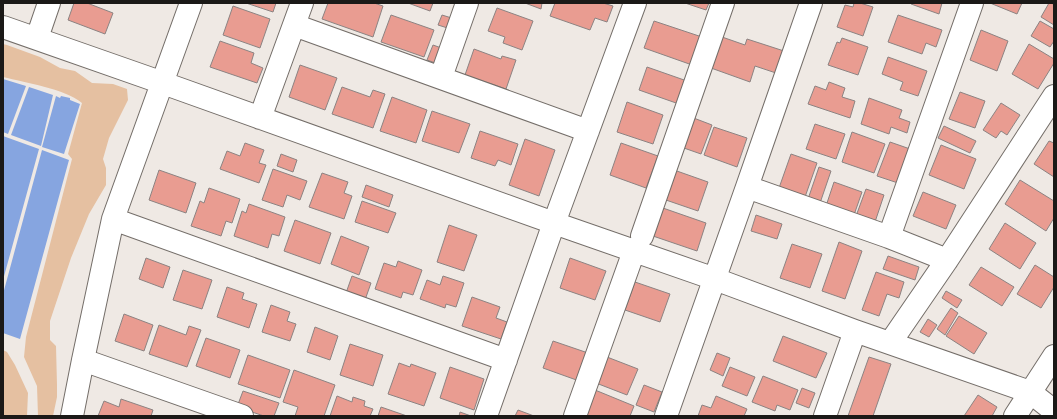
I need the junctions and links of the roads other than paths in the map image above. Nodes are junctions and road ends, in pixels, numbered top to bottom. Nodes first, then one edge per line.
1 (49, 3) edge
2 (191, 3) edge
3 (302, 3) edge
4 (467, 3) edge
5 (635, 3) edge
6 (723, 3) edge
7 (811, 3) edge
8 (972, 3) edge
9 (294, 25) junction
10 (3, 27) edge
11 (36, 38) junction
12 (441, 77) junction
13 (163, 83) junction
14 (1054, 96) edge
15 (260, 118) junction
16 (588, 131) junction
17 (747, 186) junction
18 (114, 219) junction
19 (554, 223) junction
20 (889, 237) junction
21 (638, 243) junction
22 (947, 260) junction
23 (715, 279) junction
24 (855, 331) junction
25 (890, 343) junction
26 (1054, 356) edge
27 (83, 360) junction
28 (506, 360) junction
29 (1030, 392) junction
30 (1054, 410) edge
31 (72, 416) edge
32 (242, 416) edge
33 (486, 416) edge
34 (575, 416) edge
35 (666, 416) edge
36 (825, 416) edge
37 (1015, 416) edge

1 - 11 street
2 - 13 street
3 - 9 street
4 - 12 street
5 - 16 street
6 - 21 street
7 - 17 street
8 - 20 street
9 - 12 street
9 - 15 street
10 - 11 street
11 - 13 street
12 - 16 street
13 - 15 street
13 - 18 street
14 - 22 street
15 - 19 street
16 - 19 street
17 - 20 street
17 - 23 street
18 - 27 street
18 - 28 street
19 - 21 street
19 - 28 street
20 - 22 street
21 - 23 street
21 - 34 street
22 - 25 street
23 - 24 street
23 - 35 street
24 - 25 street
24 - 36 street
25 - 29 street
26 - 29 street
27 - 31 street
27 - 32 street
28 - 33 street
29 - 30 street
29 - 37 street

